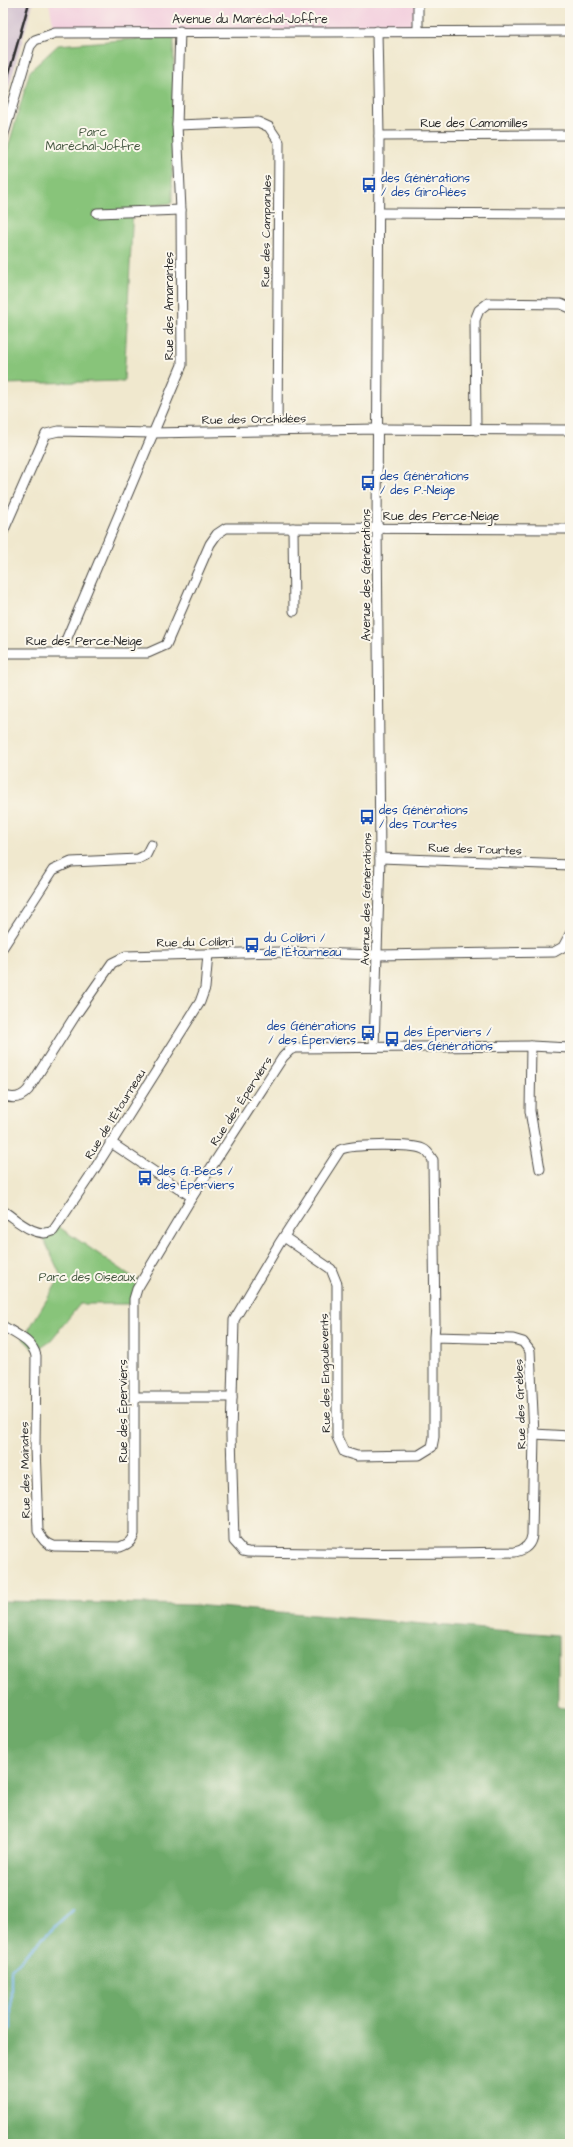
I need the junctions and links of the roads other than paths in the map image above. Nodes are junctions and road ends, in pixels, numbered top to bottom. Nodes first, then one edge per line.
1 (418, 3) edge
2 (180, 31) junction
3 (377, 31) junction
4 (418, 31) junction
5 (570, 31) edge
6 (177, 126) junction
7 (570, 135) edge
8 (379, 136) junction
9 (3, 137) edge
10 (181, 210) junction
11 (97, 213) dead end
12 (378, 213) junction
13 (570, 214) edge
14 (570, 308) edge
15 (377, 429) junction
16 (476, 430) junction
17 (570, 430) edge
18 (277, 431) junction
19 (152, 433) junction
20 (293, 528) junction
21 (377, 528) junction
22 (570, 529) edge
23 (3, 532) edge
24 (294, 611) dead end
25 (61, 652) junction
26 (3, 653) edge
27 (151, 845) dead end
28 (380, 858) junction
29 (570, 865) edge
30 (570, 934) edge
31 (3, 947) edge
32 (208, 954) junction
33 (377, 955) junction
34 (531, 1046) junction
35 (374, 1047) junction
36 (570, 1048) edge
37 (3, 1095) edge
38 (110, 1142) junction
39 (540, 1169) dead end
40 (192, 1197) junction
41 (3, 1211) edge
42 (284, 1237) junction
43 (3, 1326) edge
44 (434, 1337) junction
45 (232, 1397) junction
46 (136, 1398) junction
47 (534, 1434) junction
48 (570, 1436) edge
49 (129, 1544) joint

1 - 4 street
2 - 3 street, Avenue du Maréchal-Joffre
2 - 6 street, Rue des Amarantes
2 - 9 street, Avenue du Maréchal-Joffre
3 - 4 street, Avenue du Maréchal-Joffre
3 - 8 street, Avenue des Générations
4 - 5 street, Avenue du Maréchal-Joffre
6 - 10 street, Rue des Amarantes
6 - 18 street, Rue des Campanules
7 - 8 street, Rue des Camomilles
8 - 12 street, Avenue des Générations
10 - 11 street
10 - 19 street, Rue des Amarantes
12 - 13 street
12 - 15 street, Avenue des Générations
14 - 16 street
15 - 16 street, Rue des Orchidées
15 - 18 street, Rue des Orchidées
15 - 21 street, Avenue des Générations
16 - 17 street, Rue des Orchidées
18 - 19 street, Rue des Orchidées
19 - 23 street, Rue des Orchidées
19 - 25 street, Rue des Amarantes
20 - 21 street, Rue des Perce-Neige
20 - 24 street
20 - 25 street, Rue des Perce-Neige
21 - 22 street, Rue des Perce-Neige
21 - 28 street, Avenue des Générations
25 - 26 street, Rue des Perce-Neige
27 - 31 street
28 - 29 street, Rue des Tourtes
28 - 33 street, Avenue des Générations
30 - 33 street, Rue du Colibri
32 - 33 street, Rue du Colibri
32 - 37 street, Rue du Colibri
32 - 38 street, Rue de l'Étourneau
33 - 35 street, Avenue des Générations
34 - 35 street, Rue des Éperviers
34 - 36 street, Rue des Éperviers
34 - 39 street
35 - 40 street, Rue des Éperviers
38 - 40 street
38 - 41 street, Rue de l'Étourneau
40 - 46 street, Rue des Éperviers
42 - 44 street, Rue des Grèbes
42 - 44 street, Rue des Engoulevents
42 - 45 street, Rue des Grèbes
43 - 49 street, Rue des Mainates
44 - 47 street, Rue des Grèbes
45 - 46 street
45 - 47 street, Rue des Grèbes
46 - 49 street, Rue des Éperviers
47 - 48 street

